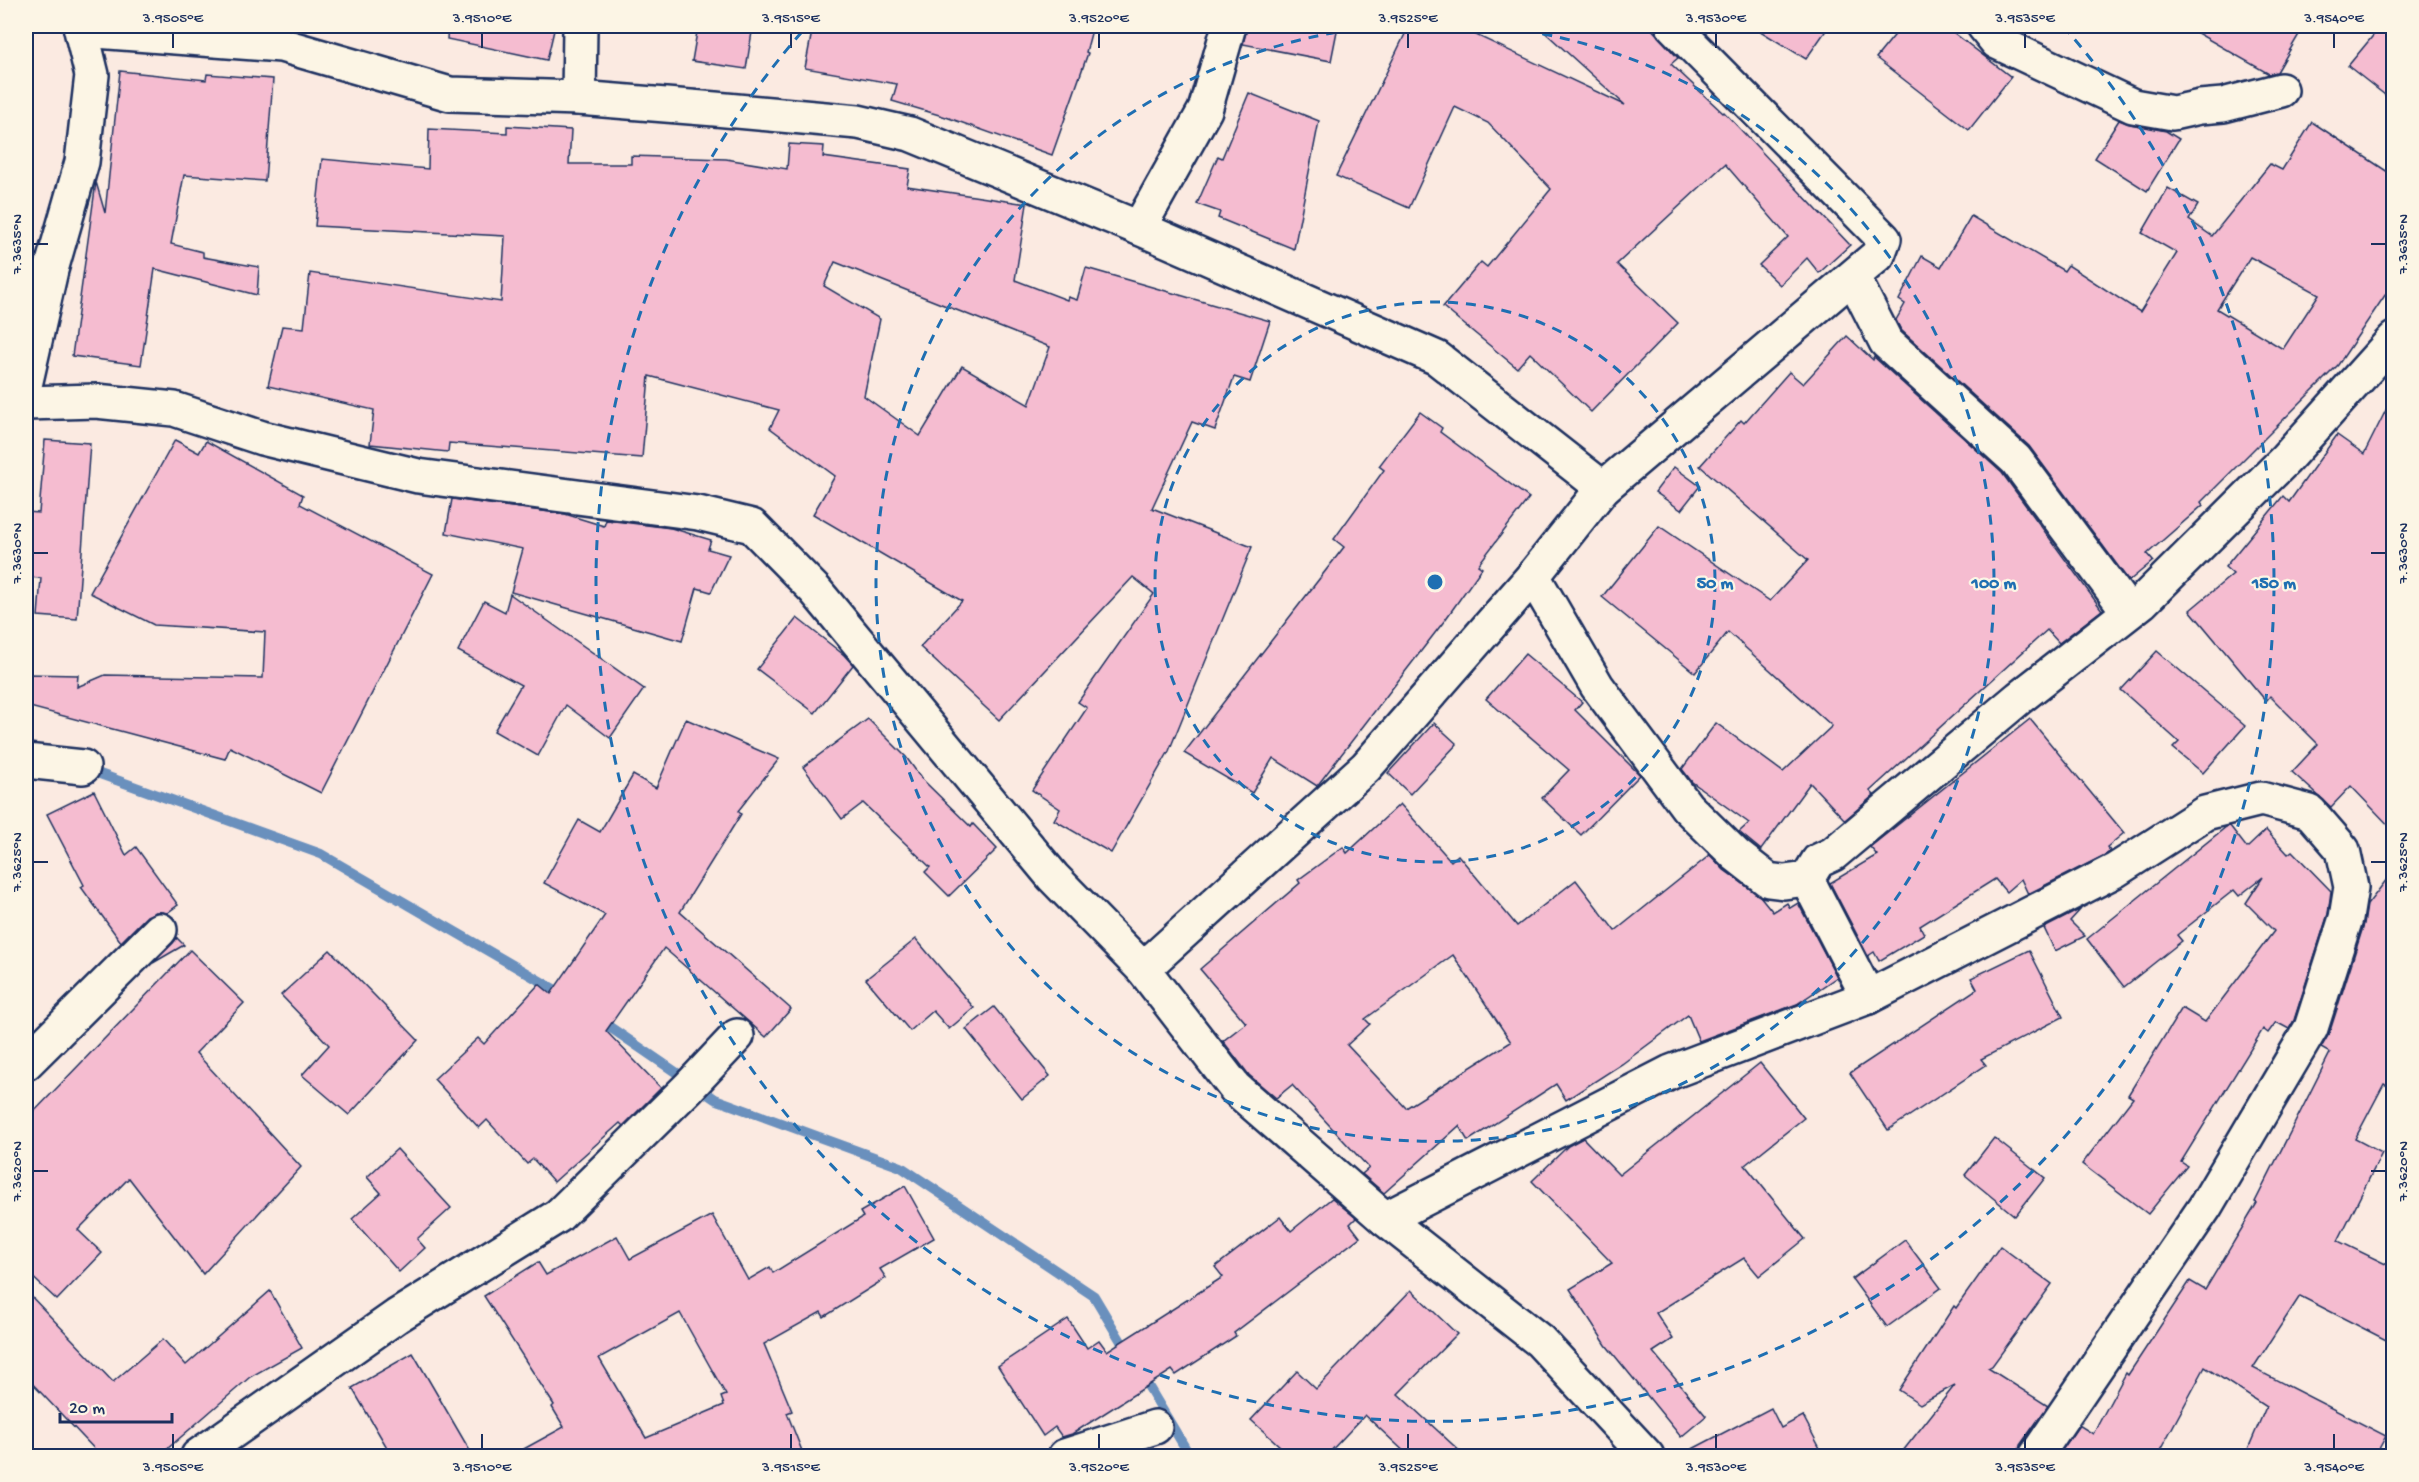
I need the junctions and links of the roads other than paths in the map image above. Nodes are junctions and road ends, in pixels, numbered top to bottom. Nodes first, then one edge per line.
1 (580, 26) edge
2 (1229, 26) edge
3 (1673, 26) edge
4 (1984, 26) edge
5 (82, 28) edge
6 (2281, 90) dead end
7 (579, 98) junction
8 (1139, 228) junction
9 (1853, 277) junction
10 (2394, 339) edge
11 (26, 381) edge
12 (26, 403) edge
13 (1604, 488) junction
14 (1533, 576) junction
15 (2128, 611) junction
16 (26, 761) edge
17 (83, 767) dead end
18 (1806, 879) junction
19 (160, 930) dead end
20 (1143, 969) junction
21 (1868, 997) junction
22 (737, 1036) dead end
23 (26, 1063) edge
24 (1385, 1219) junction
25 (1155, 1427) dead end
26 (198, 1456) edge
27 (1065, 1456) edge
28 (1647, 1456) edge
29 (2036, 1456) edge

1 - 7 street
2 - 8 street
3 - 9 street
4 - 6 street
5 - 7 street
5 - 11 street
7 - 8 street
8 - 13 street
9 - 13 street
9 - 15 street
10 - 15 street
12 - 20 street
13 - 14 street
14 - 18 street
14 - 20 street
15 - 18 street
16 - 17 street
18 - 21 street
19 - 23 street
20 - 24 street
21 - 24 street
21 - 29 street
22 - 26 street
24 - 28 street
25 - 27 street

